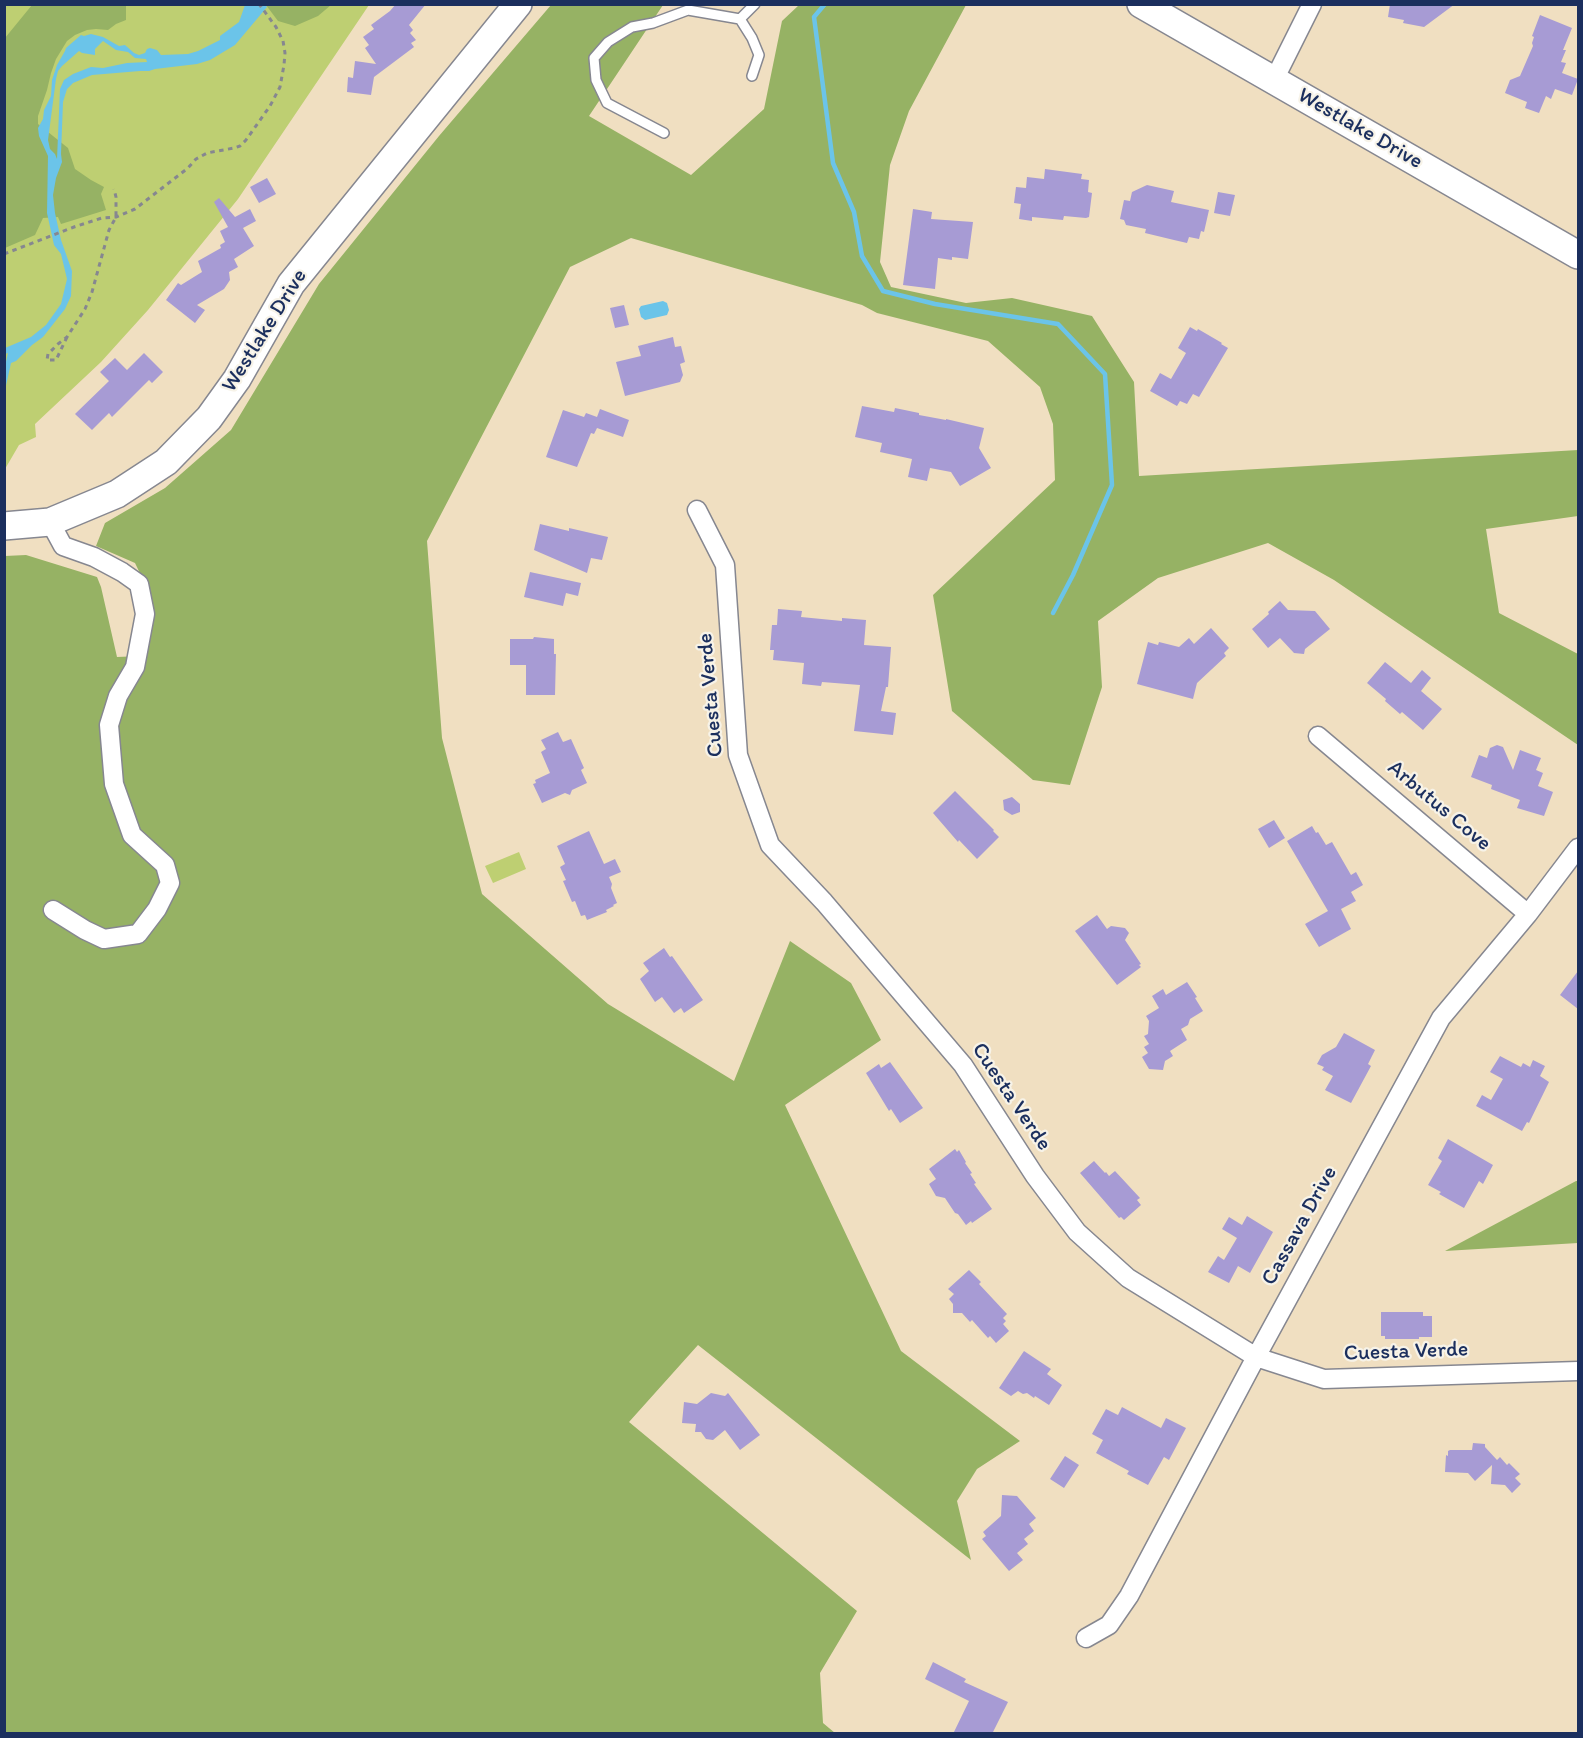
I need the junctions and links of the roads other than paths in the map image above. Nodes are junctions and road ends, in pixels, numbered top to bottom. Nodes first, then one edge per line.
1 (518, 4) edge
2 (754, 4) edge
3 (1141, 4) edge
4 (1312, 4) edge
5 (740, 18) junction
6 (752, 76) dead end
7 (1274, 80) junction
8 (664, 133) dead end
9 (1578, 255) edge
10 (697, 510) dead end
11 (50, 522) junction
12 (4, 526) edge
13 (1318, 736) dead end
14 (1578, 848) edge
15 (53, 910) dead end
16 (1528, 914) junction
17 (1256, 1357) junction
18 (1578, 1371) edge
19 (1086, 1638) dead end

1 - 11 street, Westlake Drive
2 - 5 lane
3 - 7 street, Westlake Drive
4 - 7 street
5 - 6 lane
5 - 8 lane
7 - 9 street, Westlake Drive
10 - 17 street, Cuesta Verde
11 - 12 street, Westlake Drive
11 - 15 street
13 - 16 street, Arbutus Cove
14 - 16 street, Cassava Drive
16 - 17 street, Cassava Drive
17 - 18 street, Cuesta Verde
17 - 19 street, Cassava Drive

